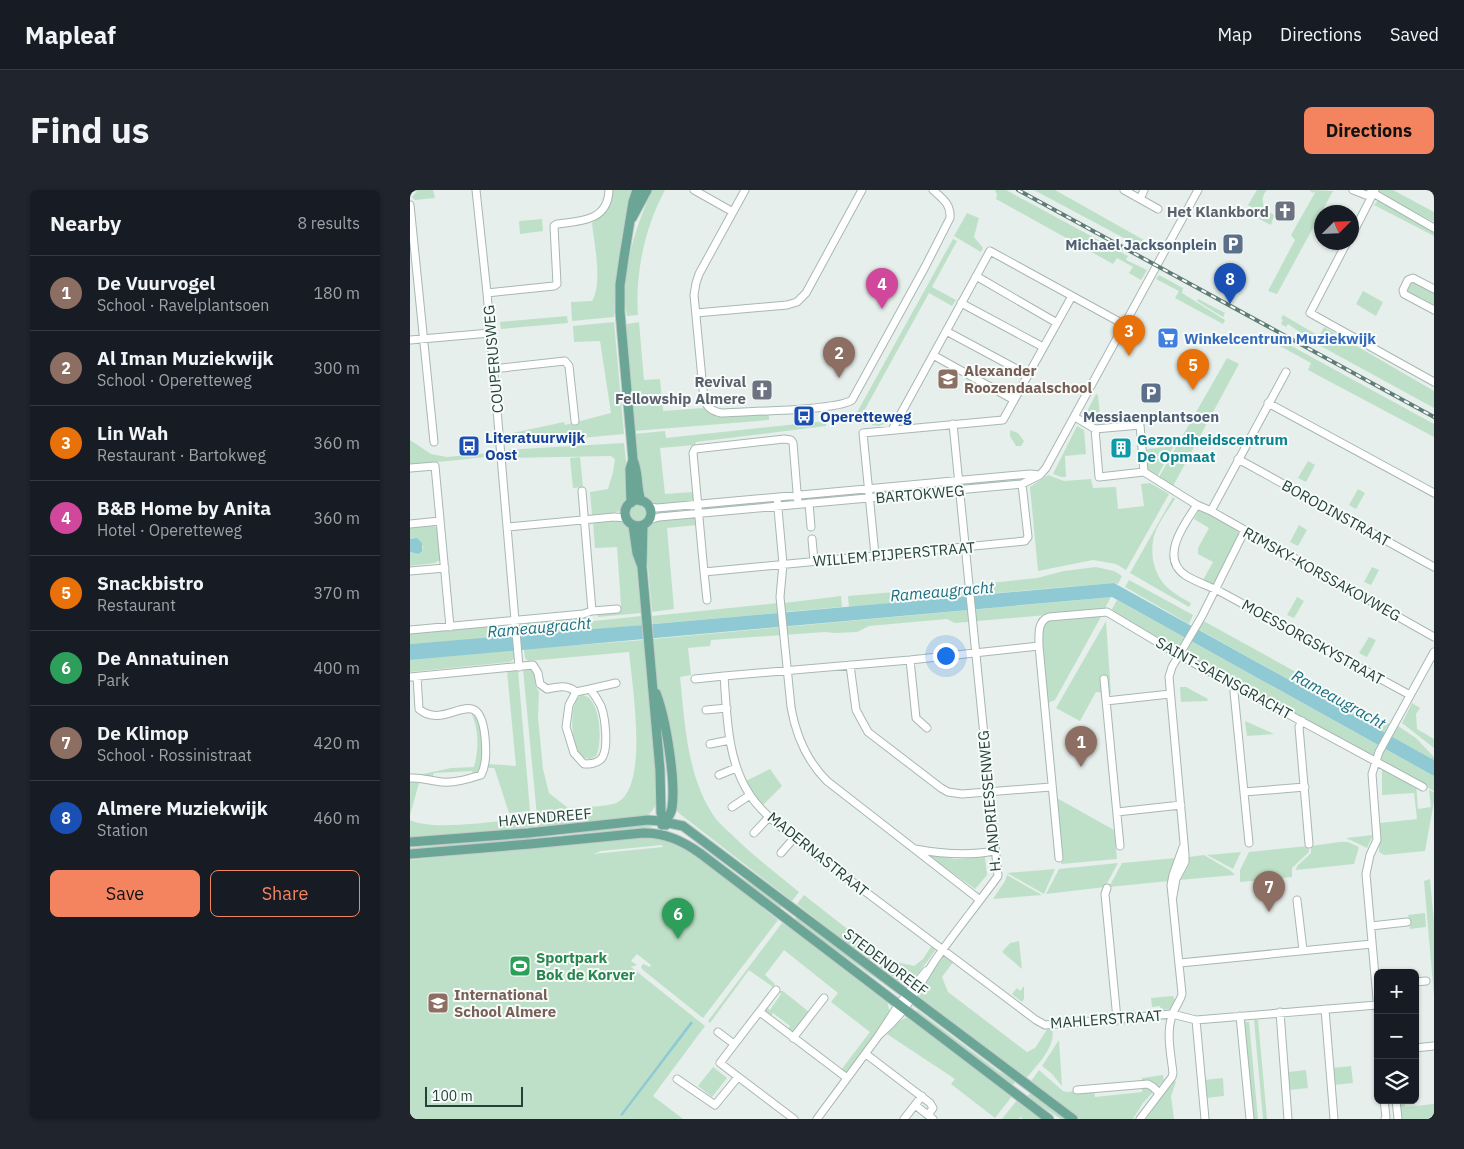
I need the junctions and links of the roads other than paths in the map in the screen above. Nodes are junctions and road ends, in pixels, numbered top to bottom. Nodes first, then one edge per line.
1 (476, 190) edge
2 (609, 190) edge
3 (637, 190) edge
4 (647, 190) edge
5 (694, 190) edge
6 (745, 190) edge
7 (862, 190) edge
8 (933, 190) edge
9 (1124, 190) edge
10 (1144, 190) edge
11 (1198, 190) edge
12 (1353, 190) edge
13 (1373, 191) edge
14 (1140, 199) junction
15 (410, 205) edge
16 (1158, 209) dead end
17 (733, 212) junction
18 (1359, 220) edge
19 (629, 223) junction
20 (1434, 228) edge
21 (1343, 250) edge
22 (976, 276) junction
23 (414, 278) edge
24 (1434, 289) edge
25 (487, 293) junction
26 (1072, 296) junction
27 (961, 303) junction
28 (1434, 310) edge
29 (696, 313) junction
30 (1057, 323) junction
31 (1125, 325) junction
32 (946, 330) junction
33 (490, 333) junction
34 (424, 338) junction
35 (410, 340) edge
36 (1043, 348) junction
37 (932, 356) junction
38 (493, 369) junction
39 (1286, 372) dead end
40 (1028, 375) junction
41 (1434, 382) edge
42 (1014, 400) junction
43 (1268, 403) junction
44 (1075, 418) junction
45 (575, 421) dead end
46 (954, 424) junction
47 (1095, 429) junction
48 (892, 430) junction
49 (434, 442) dead end
50 (1238, 459) junction
51 (410, 468) edge
52 (1144, 472) junction
53 (1040, 475) junction
54 (959, 481) junction
55 (1022, 484) junction
56 (869, 490) junction
57 (960, 490) junction
58 (582, 491) dead end
59 (1434, 494) edge
60 (797, 495) junction
61 (777, 498) junction
62 (870, 498) junction
63 (636, 502) junction
64 (809, 503) junction
65 (698, 504) junction
66 (798, 504) junction
67 (1196, 505) junction
68 (778, 507) junction
69 (649, 508) junction
70 (1211, 511) junction
71 (699, 513) junction
72 (626, 515) junction
73 (584, 520) junction
74 (440, 521) junction
75 (646, 522) junction
76 (410, 524) edge
77 (633, 525) junction
78 (507, 527) junction
79 (811, 527) dead end
80 (1245, 530) junction
81 (812, 539) dead end
82 (965, 547) junction
83 (875, 555) junction
84 (814, 562) junction
85 (783, 564) junction
86 (642, 567) junction
87 (1434, 567) edge
88 (445, 568) junction
89 (410, 571) edge
90 (704, 572) junction
91 (1215, 589) junction
92 (707, 600) dead end
93 (617, 609) dead end
94 (592, 611) junction
95 (516, 619) junction
96 (450, 626) junction
97 (410, 630) edge
98 (1434, 637) edge
99 (1039, 646) junction
100 (976, 652) junction
101 (1434, 652) edge
102 (1178, 655) junction
103 (910, 660) junction
104 (850, 665) junction
105 (519, 667) junction
106 (789, 670) junction
107 (724, 676) junction
108 (413, 677) edge
109 (695, 679) dead end
110 (1104, 679) dead end
111 (616, 683) dead end
112 (1238, 687) junction
113 (590, 688) junction
114 (654, 688) junction
115 (576, 692) junction
116 (1170, 694) junction
117 (1410, 695) junction
118 (1106, 701) junction
119 (727, 708) junction
120 (706, 710) dead end
121 (1302, 721) junction
122 (927, 728) dead end
123 (730, 740) junction
124 (710, 744) dead end
125 (1376, 761) junction
126 (736, 768) junction
127 (719, 775) dead end
128 (410, 778) edge
129 (1305, 786) junction
130 (1051, 787) junction
131 (1423, 787) dead end
132 (989, 792) junction
133 (1244, 792) junction
134 (750, 795) junction
135 (661, 802) junction
136 (1180, 805) junction
137 (732, 807) dead end
138 (672, 809) junction
139 (1117, 812) junction
140 (770, 817) junction
141 (648, 820) junction
142 (665, 822) junction
143 (683, 826) junction
144 (646, 833) junction
145 (754, 833) dead end
146 (670, 837) junction
147 (794, 838) junction
148 (410, 842) edge
149 (1249, 843) dead end
150 (1309, 844) dead end
151 (1120, 846) dead end
152 (912, 848) junction
153 (994, 851) junction
154 (410, 854) edge
155 (781, 854) dead end
156 (1060, 858) dead end
157 (1107, 888) dead end
158 (980, 900) junction
159 (1297, 900) dead end
160 (1407, 922) dead end
161 (1371, 926) junction
162 (1372, 944) junction
163 (943, 950) junction
164 (1303, 950) junction
165 (1180, 963) junction
166 (1375, 969) edge
167 (1426, 981) dead end
168 (1419, 982) edge
169 (776, 990) dead end
170 (909, 997) junction
171 (824, 998) dead end
172 (901, 1007) junction
173 (1374, 1007) edge
174 (1325, 1009) junction
175 (760, 1012) junction
176 (1280, 1012) junction
177 (1172, 1014) junction
178 (1240, 1016) junction
179 (1117, 1019) junction
180 (1196, 1020) junction
181 (718, 1032) dead end
182 (792, 1038) junction
183 (734, 1044) junction
184 (1434, 1046) edge
185 (1419, 1048) edge
186 (866, 1054) junction
187 (738, 1076) junction
188 (847, 1078) junction
189 (677, 1079) dead end
190 (1077, 1090) dead end
191 (1159, 1092) junction
192 (922, 1096) junction
193 (1384, 1104) edge
194 (1396, 1104) edge
195 (915, 1105) junction
196 (930, 1117) edge
197 (794, 1119) edge
198 (816, 1119) edge
199 (904, 1119) edge
200 (1049, 1119) edge
201 (1074, 1119) edge
202 (1142, 1119) edge
203 (1205, 1119) edge
204 (1250, 1119) edge
205 (1288, 1119) edge
206 (1334, 1119) edge
207 (1385, 1119) edge
208 (1397, 1119) edge

1 - 25 street, COUPERUSWEG
2 - 25 street
3 - 19 main road
4 - 19 main road
5 - 17 street
6 - 17 street
7 - 29 street
8 - 29 street
9 - 14 street
10 - 14 street
11 - 31 street, BARTOKWEG
12 - 13 street
13 - 18 street
13 - 20 street
14 - 16 street
15 - 23 street
17 - 29 street
19 - 63 main road
21 - 41 street
22 - 26 street
22 - 27 street
22 - 30 street
23 - 34 street
24 - 28 street
25 - 33 street, COUPERUSWEG
26 - 30 street
26 - 31 street
27 - 32 street
27 - 36 street
30 - 36 street
31 - 44 street, BARTOKWEG
32 - 37 street
32 - 40 street
33 - 34 street
33 - 38 street, COUPERUSWEG
34 - 35 street
34 - 49 street
36 - 40 street
37 - 42 street
37 - 48 street
38 - 45 street
38 - 78 street, COUPERUSWEG
39 - 43 street
40 - 42 street
42 - 46 street
43 - 50 street
43 - 59 street
44 - 47 street
44 - 53 street, BARTOKWEG
46 - 48 street
46 - 54 street
47 - 52 street
47 - 52 street
48 - 56 street
50 - 70 street
50 - 87 street, BORODINSTRAAT
51 - 74 street
52 - 67 street
53 - 54 street, BARTOKWEG
53 - 55 street, BARTOKWEG
54 - 56 street, BARTOKWEG
54 - 57 street
55 - 57 street, BARTOKWEG
55 - 82 street, WILLEM PIJPERSTRAAT
56 - 60 street, BARTOKWEG
56 - 62 street
57 - 62 street, BARTOKWEG
57 - 82 street
58 - 73 street
60 - 61 street, BARTOKWEG
60 - 65 street
60 - 66 street
61 - 65 street, BARTOKWEG
61 - 68 street
62 - 64 street, BARTOKWEG
62 - 83 street
63 - 69 main road
63 - 72 main road
64 - 66 street, BARTOKWEG
64 - 79 street
65 - 69 street, BARTOKWEG
65 - 71 street
66 - 68 street, BARTOKWEG
67 - 70 street, RIMSKY-KORSSAKOVWEG
67 - 91 street, MOESSORGSKYSTRAAT
68 - 71 street, BARTOKWEG
68 - 85 street
69 - 75 main road
70 - 80 street, RIMSKY-KORSSAKOVWEG
71 - 75 street, BARTOKWEG
71 - 90 street
72 - 73 street
72 - 77 main road
73 - 78 street
73 - 94 street
74 - 76 street
74 - 88 street
75 - 77 main road
75 - 86 main road
77 - 86 main road
78 - 95 street, COUPERUSWEG
80 - 91 street
80 - 98 street, RIMSKY-KORSSAKOVWEG
81 - 84 street
82 - 83 street, WILLEM PIJPERSTRAAT
82 - 100 street, H. ANDRIESSENWEG
83 - 84 street, WILLEM PIJPERSTRAAT
84 - 85 street, WILLEM PIJPERSTRAAT
85 - 90 street, WILLEM PIJPERSTRAAT
85 - 106 street
86 - 114 main road
88 - 89 street
88 - 96 street
90 - 92 street
91 - 102 street
91 - 117 street, MOESSORGSKYSTRAAT
93 - 94 street
94 - 95 street
95 - 96 street
95 - 105 street, COUPERUSWEG
96 - 97 street
99 - 100 street
99 - 102 street, SAINT-SAENSGRACHT
99 - 130 street, SAINT-SAENSGRACHT
100 - 103 street
100 - 132 street, H. ANDRIESSENWEG
101 - 117 street
102 - 112 street, SAINT-SAENSGRACHT
102 - 116 street
103 - 104 street
103 - 122 street
104 - 106 street
104 - 132 street
105 - 108 street
105 - 115 street
106 - 107 street
106 - 152 street
107 - 109 street
107 - 119 street, MADERNASTRAAT
108 - 128 street
110 - 118 street
111 - 113 street
112 - 121 street, SAINT-SAENSGRACHT
112 - 133 street
113 - 115 street
113 - 115 street
114 - 135 main road
114 - 138 main road
116 - 118 street
116 - 136 street
117 - 125 street
118 - 139 street
119 - 120 street
119 - 123 street, MADERNASTRAAT
121 - 125 street, SAINT-SAENSGRACHT
121 - 129 street
123 - 124 street
123 - 126 street, MADERNASTRAAT
125 - 131 street, SAINT-SAENSGRACHT
125 - 161 street
126 - 127 street
126 - 134 street, MADERNASTRAAT
129 - 133 street
129 - 150 street
130 - 132 street
130 - 156 street, SAINT-SAENSGRACHT
132 - 153 street, H. ANDRIESSENWEG
133 - 149 street
134 - 137 street
134 - 140 street, MADERNASTRAAT
135 - 141 main road
135 - 142 main road
136 - 139 street
136 - 165 street
138 - 142 main road
138 - 143 main road
139 - 151 street
140 - 145 street
140 - 147 street, MADERNASTRAAT
141 - 142 main road, HAVENDREEF
141 - 148 main road, HAVENDREEF
142 - 143 main road, HAVENDREEF
142 - 144 main road
142 - 146 main road
143 - 170 main road, STEDENDREEF
144 - 146 main road, STEDENDREEF
144 - 154 main road, HAVENDREEF
146 - 172 main road, STEDENDREEF
147 - 155 street
147 - 163 street, MADERNASTRAAT
152 - 153 street
152 - 158 street
153 - 158 street, H. ANDRIESSENWEG
157 - 179 street
158 - 163 street, H. ANDRIESSENWEG
159 - 164 street
160 - 161 street
161 - 162 street
162 - 164 street
162 - 166 street
163 - 170 street, H. ANDRIESSENWEG
163 - 179 street, MAHLERSTRAAT
164 - 165 street
165 - 177 street
167 - 168 street
169 - 175 street
170 - 172 street, H. ANDRIESSENWEG
170 - 201 main road, STEDENDREEF
171 - 182 street
172 - 186 street, H. ANDRIESSENWEG
172 - 200 main road, STEDENDREEF
173 - 174 street, MAHLERSTRAAT
174 - 176 street, MAHLERSTRAAT
174 - 206 street
175 - 182 street
175 - 183 street
176 - 178 street, MAHLERSTRAAT
176 - 205 street
177 - 179 street, MAHLERSTRAAT
177 - 180 street, MAHLERSTRAAT
177 - 191 street
178 - 180 street, MAHLERSTRAAT
178 - 204 street
180 - 203 street
181 - 183 street
182 - 188 street
183 - 187 street
184 - 185 street
186 - 188 street, H. ANDRIESSENWEG
186 - 192 street
187 - 189 street
187 - 197 street
188 - 198 street, H. ANDRIESSENWEG
190 - 191 street
191 - 202 street
192 - 195 street
192 - 196 street
193 - 207 street
194 - 208 street
195 - 196 street
195 - 199 street

